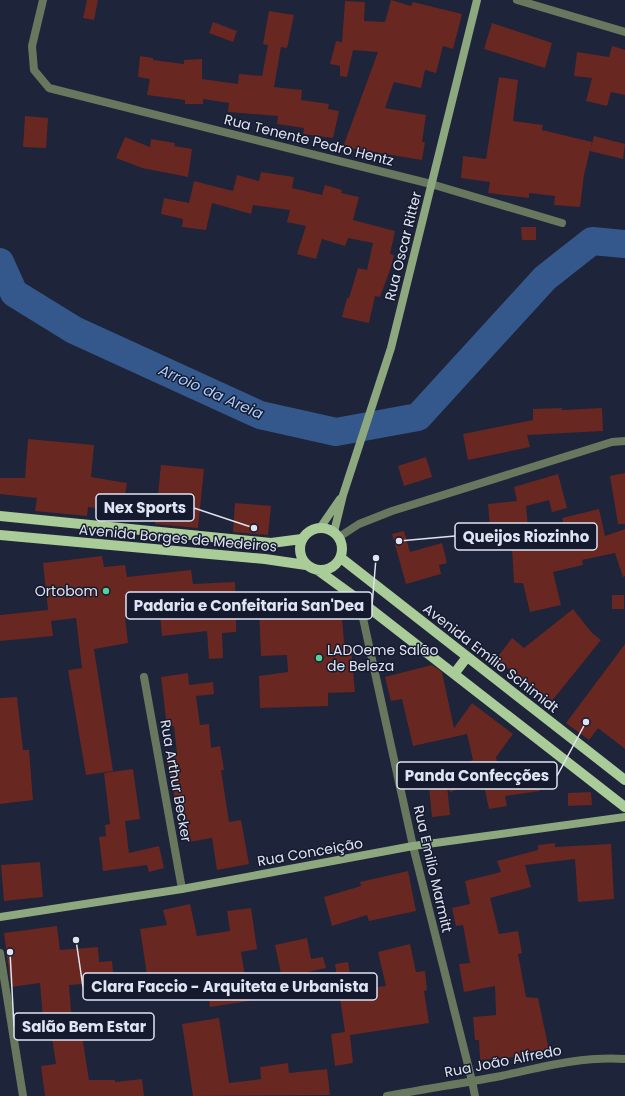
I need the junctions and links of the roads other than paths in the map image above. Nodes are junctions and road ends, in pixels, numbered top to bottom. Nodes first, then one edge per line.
1 (44, 0) edge
2 (477, 0) edge
3 (517, 0) edge
4 (625, 32) edge
5 (431, 184) junction
6 (562, 223) dead end
7 (625, 441) edge
8 (343, 495) junction
9 (0, 516) edge
10 (320, 528) junction
11 (336, 534) junction
12 (0, 535) edge
13 (302, 539) junction
14 (341, 558) junction
15 (306, 565) junction
16 (319, 571) junction
17 (359, 600) junction
18 (466, 657) junction
19 (454, 674) junction
20 (144, 677) dead end
21 (625, 780) edge
22 (625, 807) edge
23 (625, 817) edge
24 (414, 846) junction
25 (182, 889) junction
26 (0, 917) edge
27 (0, 953) edge
28 (625, 1060) edge
29 (472, 1082) junction
30 (23, 1096) edge
31 (387, 1096) edge
32 (475, 1096) edge

1 - 5 street, Rua Tenente Pedro Hentz
2 - 5 main road, Rua Oscar Ritter
3 - 4 street
5 - 6 street, Rua Tenente Pedro Hentz
5 - 8 main road, Rua Oscar Ritter
7 - 11 street
8 - 10 main road, Rua Oscar Ritter
8 - 11 main road, Rua Oscar Ritter
9 - 13 main road, Avenida Borges de Medeiros
10 - 11 main road
10 - 13 main road
11 - 14 main road
12 - 15 main road, Avenida Borges de Medeiros
13 - 15 main road
14 - 16 main road
14 - 18 main road, Avenida Emílio Schimidt
15 - 16 main road
16 - 17 main road
17 - 19 main road
17 - 24 street, Rua Emilio Marmitt
18 - 19 main road
18 - 21 main road, Avenida Emílio Schimidt
19 - 22 main road
20 - 25 street, Rua Arthur Becker
23 - 24 main road, Rua Conceição
24 - 25 main road, Rua Conceição
24 - 29 street, Rua Emilio Marmitt
25 - 26 main road, Rua Conceição
27 - 30 street
28 - 29 street, Rua João Alfredo
29 - 31 street, Rua João Alfredo
29 - 32 street, Rua Emilio Marmitt

